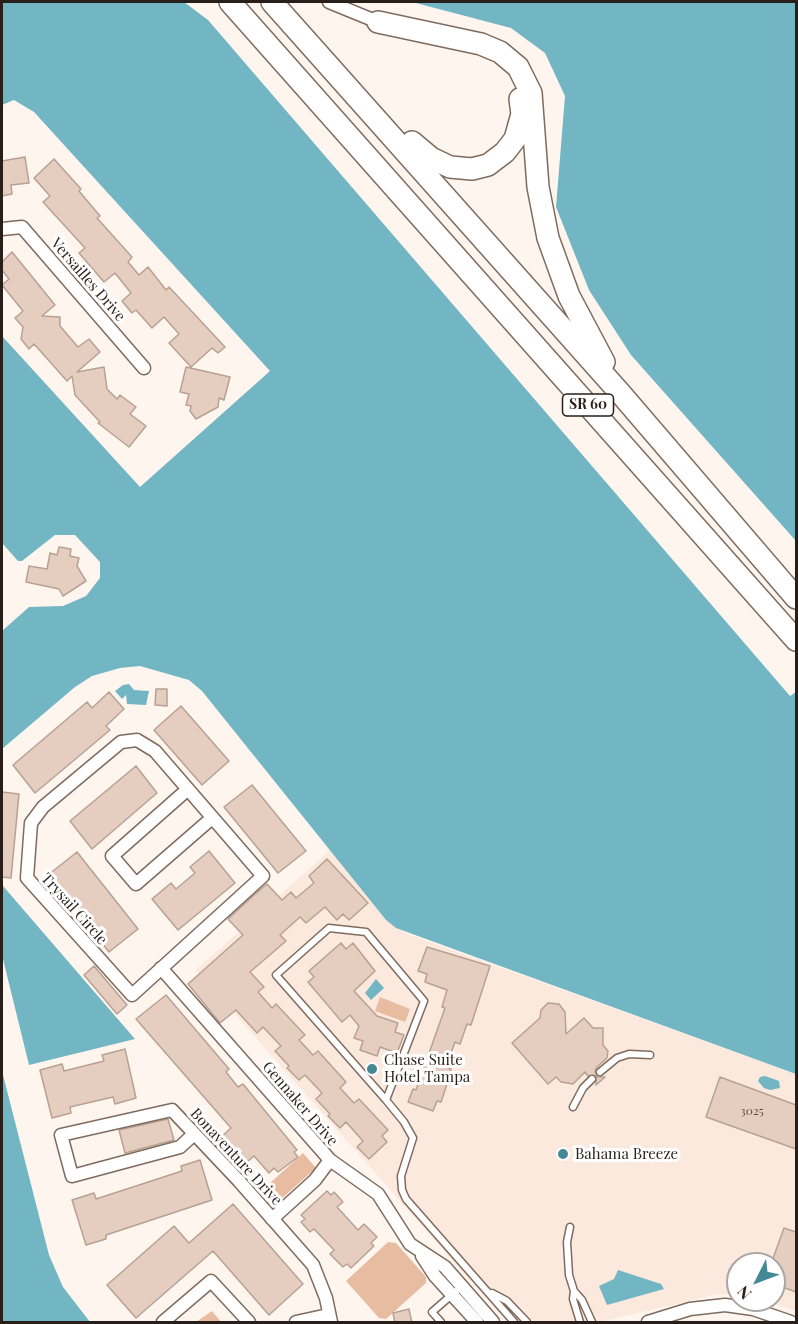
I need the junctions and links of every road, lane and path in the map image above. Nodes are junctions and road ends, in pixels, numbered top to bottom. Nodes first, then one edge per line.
1 (214, 2) edge
2 (230, 2) edge
3 (273, 2) edge
4 (329, 2) edge
5 (378, 22) junction
6 (275, 54) junction
7 (359, 97) junction
8 (2, 230) edge
9 (144, 368) dead end
10 (621, 394) junction
11 (796, 598) edge
12 (796, 640) edge
13 (188, 789) junction
14 (213, 818) junction
15 (161, 968) junction
16 (650, 1055) dead end
17 (600, 1072) dead end
18 (592, 1080) dead end
19 (386, 1100) junction
20 (573, 1107) dead end
21 (194, 1134) junction
22 (330, 1160) junction
23 (272, 1220) junction
24 (570, 1227) dead end
25 (420, 1253) junction
26 (462, 1286) junction
27 (489, 1291) junction
28 (574, 1291) junction
29 (452, 1295) junction
30 (329, 1319) edge
31 (654, 1322) edge
32 (163, 1323) edge
33 (249, 1323) edge
34 (296, 1323) edge
35 (441, 1323) edge
36 (477, 1323) edge
37 (493, 1323) edge
38 (514, 1323) edge
39 (527, 1323) edge
40 (580, 1323) edge
41 (592, 1323) edge
42 (791, 1323) edge

1 - 6 highway
2 - 6 highway, SR 60
3 - 7 highway, SR 60
4 - 5 street
5 - 7 highway
5 - 10 highway
6 - 12 highway, SR 60
7 - 10 highway, SR 60
8 - 9 street, Versailles Drive
10 - 11 highway, SR 60
13 - 14 street, Trysail Circle
13 - 14 street
13 - 15 street, Trysail Circle
14 - 15 street, Trysail Circle
15 - 22 street, Gennaker Drive
16 - 17 lane
18 - 20 lane
19 - 19 lane
19 - 27 lane
21 - 21 street, Bonaventure Drive
21 - 23 street, Bonaventure Drive
22 - 23 street
22 - 25 street, Gennaker Drive
23 - 30 street, Bonaventure Drive
24 - 28 lane
25 - 26 street, Gennaker Drive
25 - 29 street, Gennaker Drive
26 - 29 lane
26 - 37 street, Gennaker Drive
27 - 38 lane
27 - 39 lane
28 - 40 lane
28 - 41 lane
29 - 35 lane
29 - 36 street, Gennaker Drive
30 - 34 street
31 - 42 street
32 - 33 street

